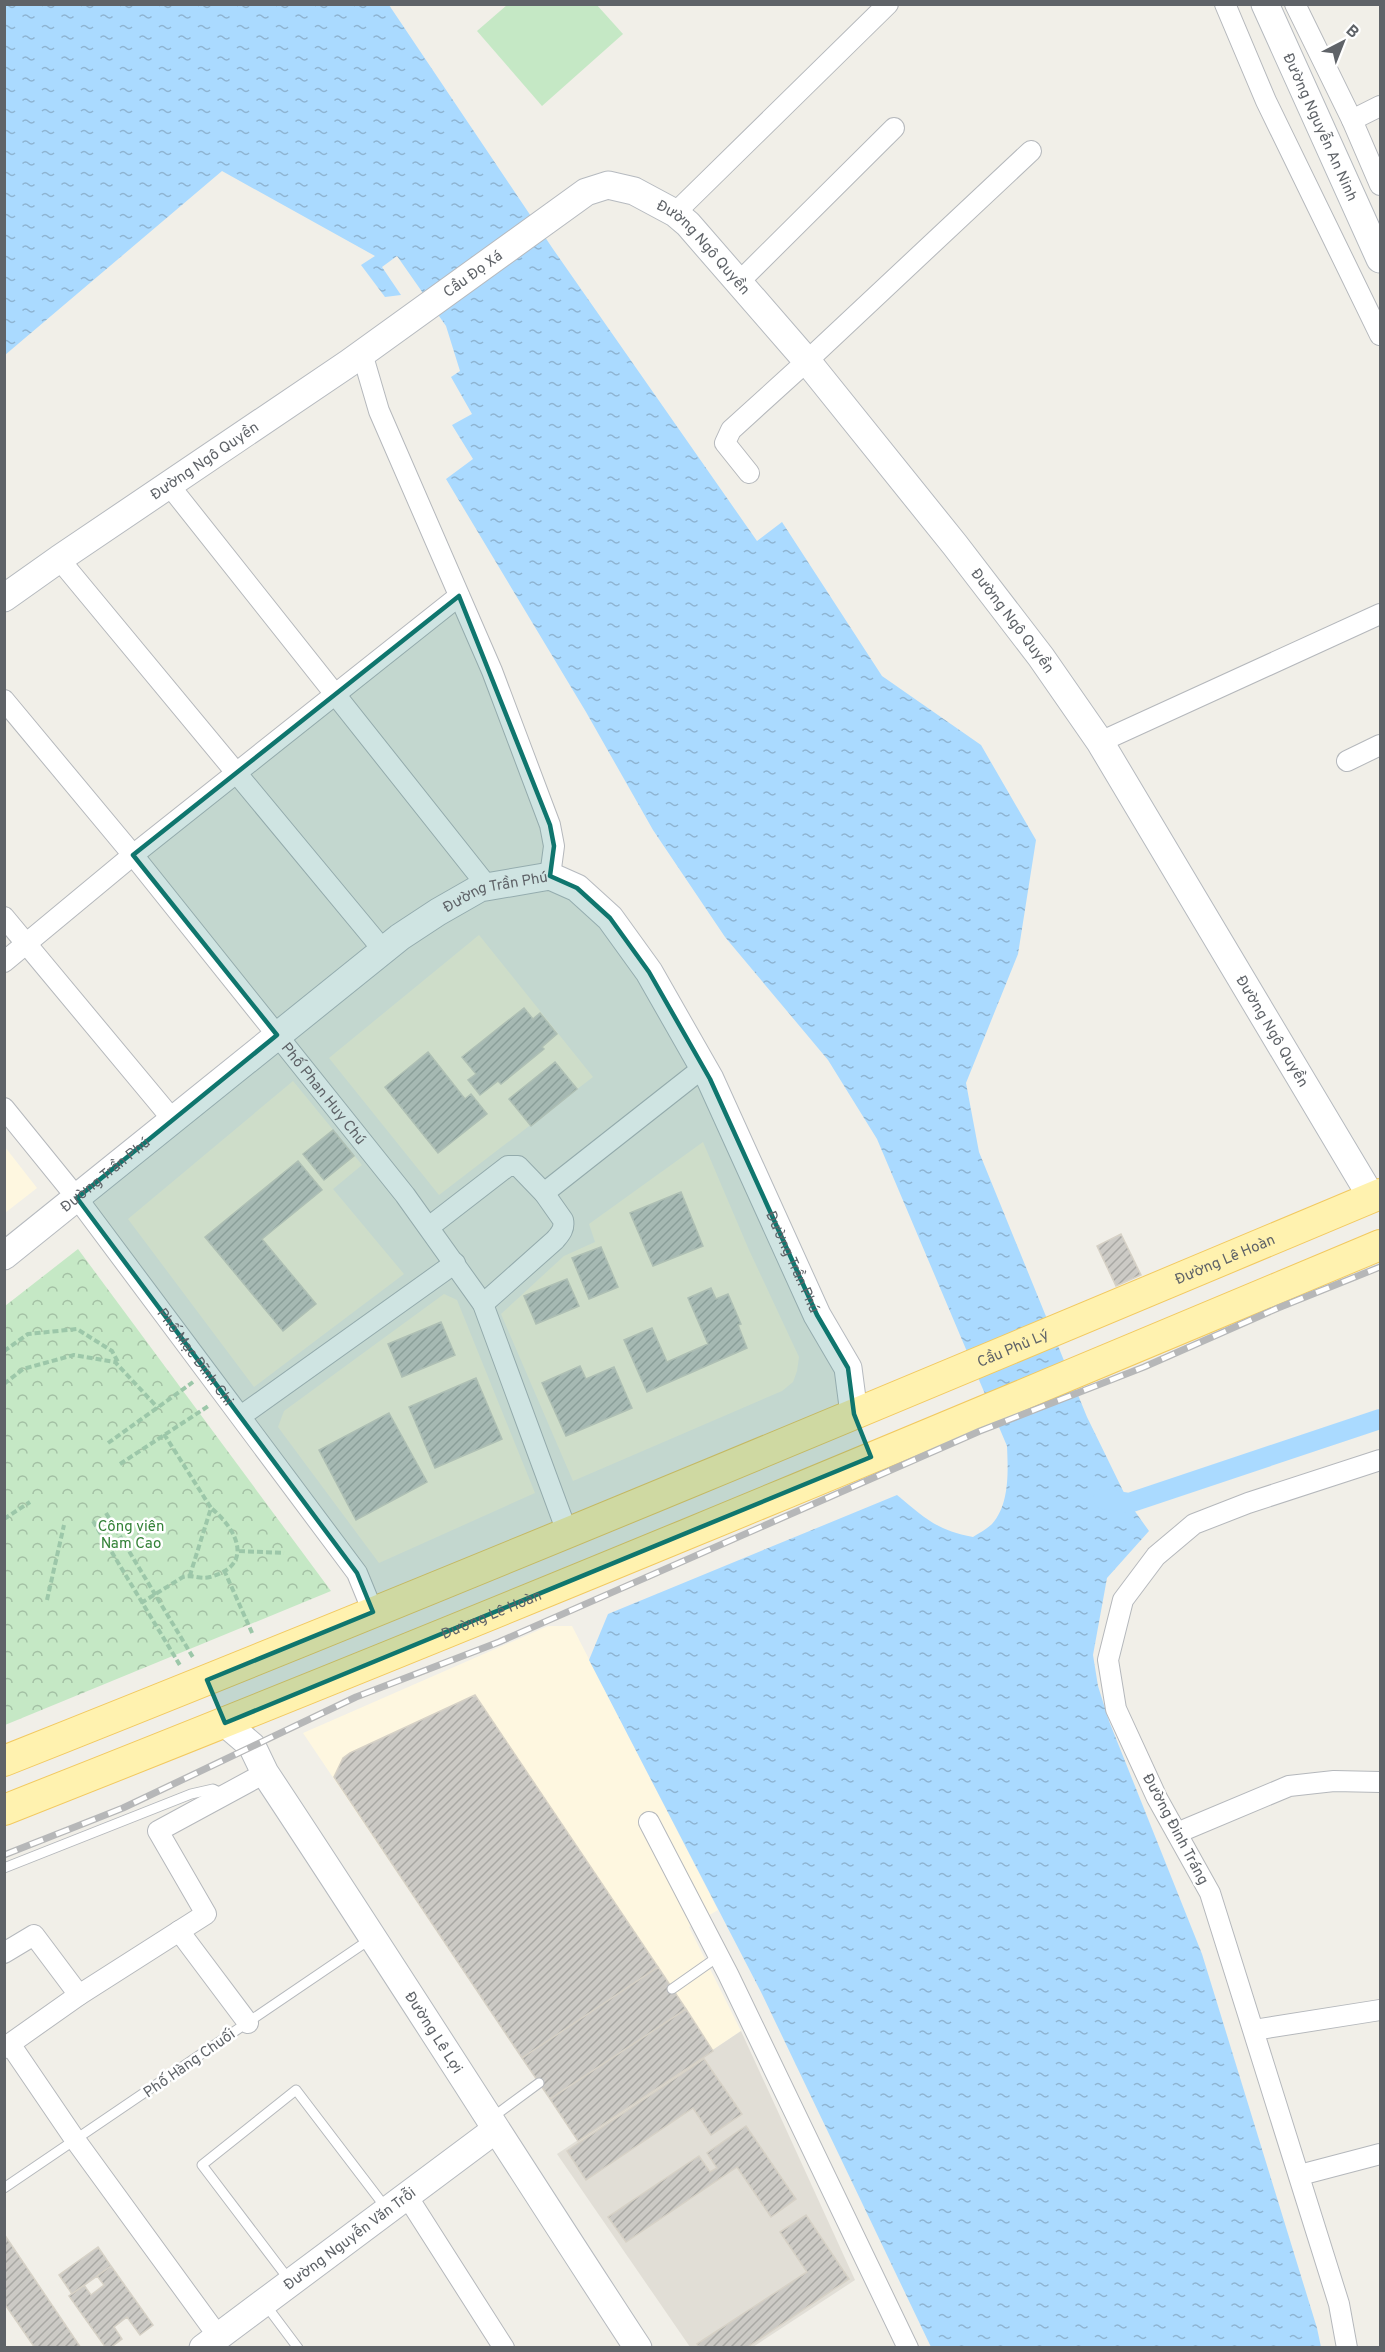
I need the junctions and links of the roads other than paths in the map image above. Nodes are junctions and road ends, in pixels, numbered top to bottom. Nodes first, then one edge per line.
1 (888, 4) edge
2 (1225, 4) edge
3 (1295, 4) edge
4 (1266, 5) edge
5 (1380, 106) edge
6 (1352, 120) junction
7 (894, 128) dead end
8 (1031, 151) dead end
9 (1380, 185) edge
10 (675, 213) junction
11 (542, 222) joint
12 (1378, 257) edge
13 (739, 282) junction
14 (403, 323) joint
15 (1380, 334) edge
16 (362, 353) junction
17 (807, 361) junction
18 (749, 473) dead end
19 (169, 485) junction
20 (59, 559) junction
21 (459, 596) junction
22 (4, 598) edge
23 (1380, 614) edge
24 (336, 695) junction
25 (4, 700) edge
26 (1100, 742) junction
27 (1380, 745) edge
28 (1347, 761) dead end
29 (237, 774) junction
30 (133, 855) junction
31 (550, 876) junction
32 (488, 887) junction
33 (4, 917) edge
34 (27, 944) junction
35 (384, 951) junction
36 (4, 962) edge
37 (277, 1035) junction
38 (704, 1067) junction
39 (4, 1108) edge
40 (173, 1120) junction
41 (544, 1193) junction
42 (1376, 1196) edge
43 (77, 1198) junction
44 (429, 1227) junction
45 (1380, 1245) edge
46 (4, 1256) edge
47 (455, 1263) junction
48 (483, 1304) junction
49 (1069, 1325) joint
50 (854, 1414) junction
51 (241, 1416) junction
52 (871, 1457) junction
53 (1380, 1460) edge
54 (567, 1532) junction
55 (373, 1612) junction
56 (200, 1683) junction
57 (225, 1723) junction
58 (4, 1761) edge
59 (265, 1773) junction
60 (1380, 1782) edge
61 (225, 1795) junction
62 (4, 1810) edge
63 (649, 1822) dead end
64 (1177, 1833) junction
65 (4, 1868) edge
66 (179, 1931) junction
67 (374, 1937) junction
68 (4, 1953) edge
69 (719, 1956) junction
70 (672, 1989) dead end
71 (79, 1995) junction
72 (1380, 2010) edge
73 (248, 2023) junction
74 (1254, 2030) junction
75 (7, 2046) edge
76 (539, 2083) dead end
77 (492, 2125) junction
78 (76, 2141) junction
79 (1380, 2154) edge
80 (1300, 2175) junction
81 (4, 2188) edge
82 (397, 2203) junction
83 (291, 2282) junction
84 (264, 2302) junction
85 (211, 2342) edge
86 (298, 2348) edge
87 (504, 2348) edge
88 (638, 2348) edge
89 (908, 2348) edge
90 (1347, 2348) edge

1 - 10 street
2 - 15 street
3 - 6 street
4 - 12 street, Đường Nguyễn An Ninh
5 - 6 street
6 - 9 street
7 - 13 street
8 - 17 street
10 - 11 street, Đường Ngô Quyền
10 - 13 street, Đường Ngô Quyền
11 - 14 street, Cầu Đọ Xá
13 - 17 street, Đường Ngô Quyền
14 - 16 street, Đường Ngô Quyền
16 - 19 street, Đường Ngô Quyền
16 - 21 street
17 - 18 street
17 - 26 street, Đường Ngô Quyền
19 - 20 street, Đường Ngô Quyền
19 - 24 street
20 - 22 street, Đường Ngô Quyền
20 - 29 street
21 - 24 street
21 - 31 street
23 - 26 street
24 - 29 street
24 - 32 street
25 - 30 street, Phố Phan Huy Chú
26 - 42 street, Đường Ngô Quyền
27 - 28 street
29 - 30 street
29 - 35 street
30 - 34 street
30 - 37 street, Phố Phan Huy Chú
31 - 32 street, Đường Trần Phú
31 - 38 street, Đường Trần Phú
32 - 35 street, Đường Trần Phú
33 - 34 street
34 - 36 street
34 - 40 street
35 - 37 street, Đường Trần Phú
37 - 40 street, Đường Trần Phú
37 - 44 street, Phố Phan Huy Chú
38 - 41 street
38 - 50 street, Đường Trần Phú
39 - 43 street, Phố Mạc Đĩnh Chi
40 - 43 street, Đường Trần Phú
41 - 44 street
41 - 48 street
42 - 49 main road, Đường Lê Hoàn
43 - 46 street, Đường Trần Phú
43 - 51 street, Phố Mạc Đĩnh Chi
44 - 47 street, Phố Phan Huy Chú
45 - 52 main road, Đường Lê Hoàn
47 - 48 street, Phố Phan Huy Chú
47 - 51 street
48 - 54 street, Phố Phan Huy Chú
49 - 50 main road, Cầu Phủ Lý
50 - 52 main road
50 - 54 main road
51 - 55 street, Phố Mạc Đĩnh Chi
52 - 57 main road, Đường Lê Hoàn
53 - 64 street, Đường Đinh Tráng
54 - 55 main road
55 - 56 main road
56 - 57 main road
56 - 58 main road
57 - 59 street, Đường Lê Lợi
57 - 62 main road, Đường Lê Hoàn
59 - 61 street
59 - 67 street, Đường Lê Lợi
60 - 64 street
61 - 65 lane
61 - 66 street
63 - 69 street
64 - 74 street, Đường Đinh Tráng
66 - 71 street
66 - 73 street
67 - 73 lane, Phố Hàng Chuối
67 - 77 street, Đường Lê Lợi
68 - 71 street
69 - 70 lane
69 - 89 street
71 - 75 street
72 - 74 street
73 - 78 lane, Phố Hàng Chuối
74 - 80 street, Đường Đinh Tráng
75 - 78 street
76 - 77 lane
77 - 82 street, Đường Nguyễn Văn Trỗi
77 - 88 street, Đường Lê Lợi
78 - 81 lane, Phố Hàng Chuối
78 - 85 street
79 - 80 street
80 - 90 street, Đường Đinh Tráng
82 - 83 street, Đường Nguyễn Văn Trỗi
82 - 83 lane
82 - 87 street
83 - 84 street, Đường Nguyễn Văn Trỗi
84 - 85 street, Đường Nguyễn Văn Trỗi
84 - 86 lane

